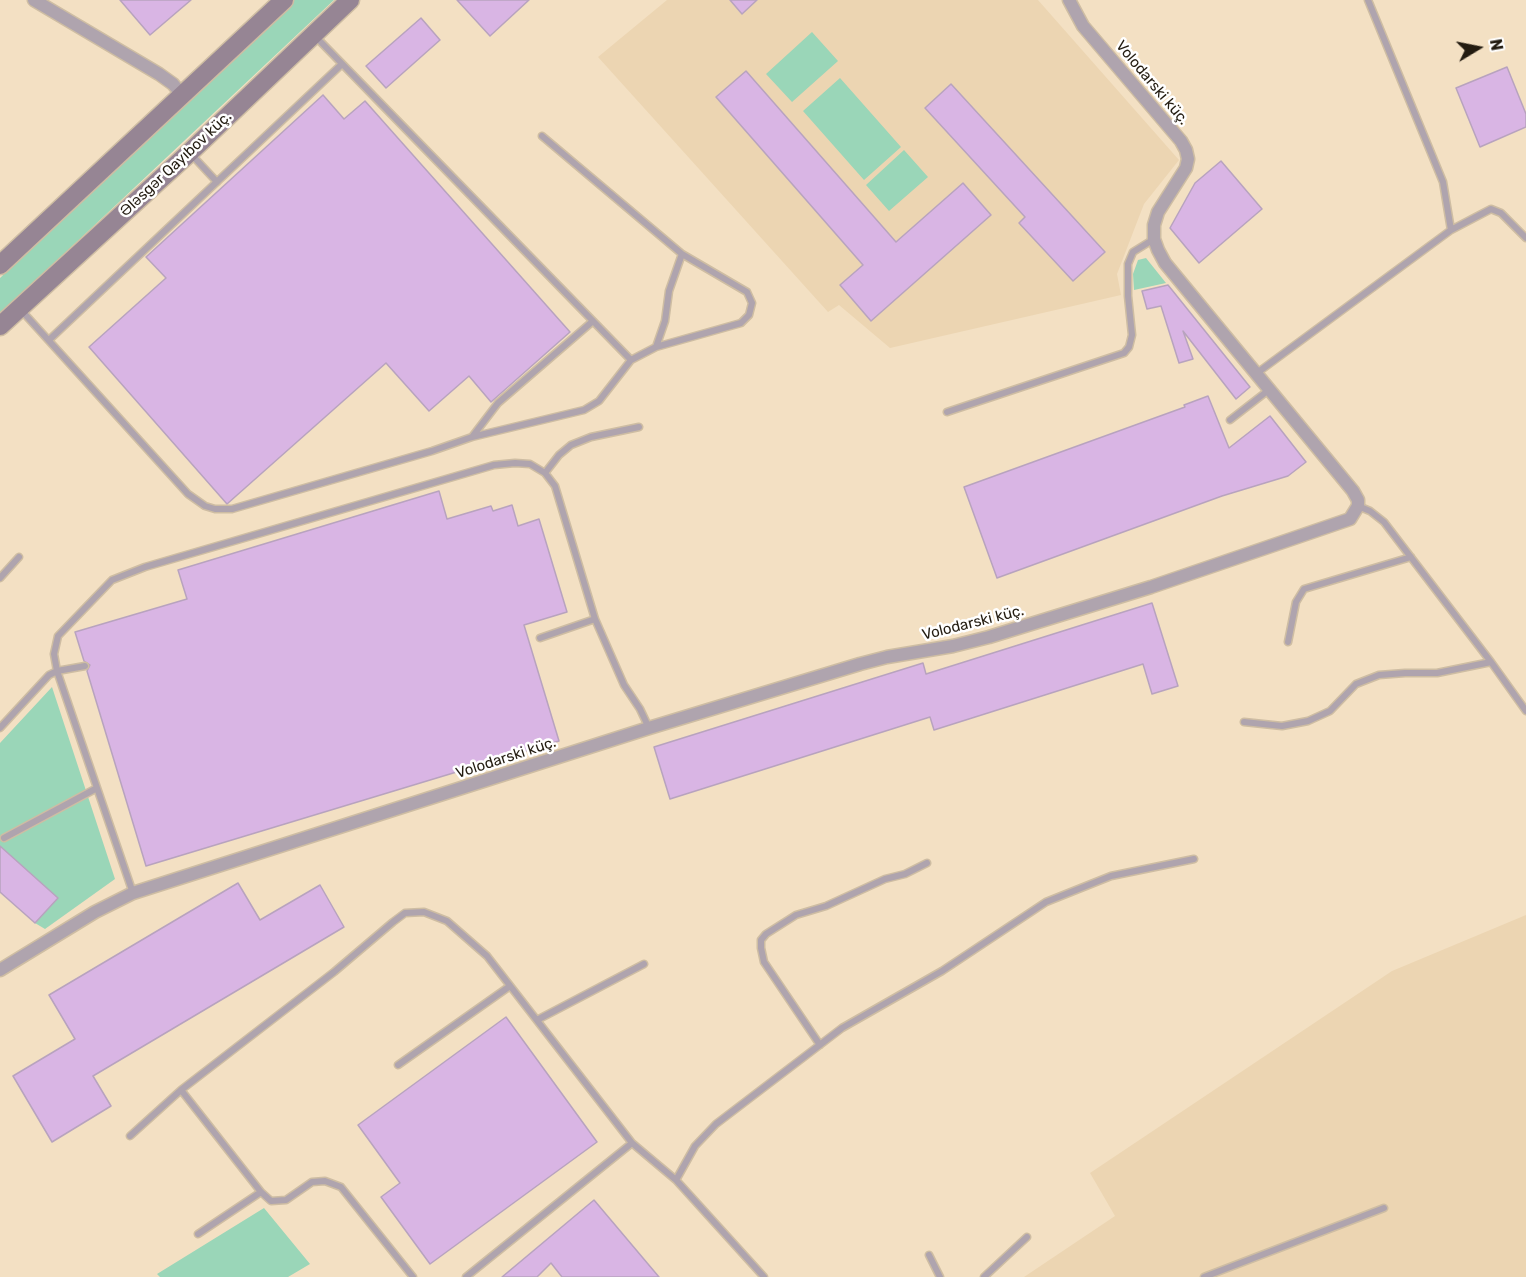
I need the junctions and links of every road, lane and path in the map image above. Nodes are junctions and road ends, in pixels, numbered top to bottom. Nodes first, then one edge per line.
1 (34, 0) edge
2 (284, 0) edge
3 (350, 0) edge
4 (1069, 0) edge
5 (1368, 0) edge
6 (314, 34) junction
7 (342, 64) junction
8 (183, 96) junction
9 (542, 136) dead end
10 (190, 152) junction
11 (217, 182) junction
12 (1451, 230) junction
13 (1526, 238) edge
14 (1154, 239) junction
15 (682, 254) junction
16 (0, 265) edge
17 (19, 308) junction
18 (593, 321) junction
19 (0, 326) edge
20 (49, 340) junction
21 (656, 347) junction
22 (631, 360) junction
23 (1257, 372) junction
24 (1270, 389) junction
25 (947, 412) dead end
26 (1230, 420) dead end
27 (639, 427) dead end
28 (472, 438) junction
29 (545, 473) junction
30 (1358, 506) junction
31 (19, 556) dead end
32 (1411, 557) junction
33 (0, 578) edge
34 (595, 619) junction
35 (540, 638) dead end
36 (1288, 642) dead end
37 (1491, 662) junction
38 (85, 666) dead end
39 (57, 670) junction
40 (1526, 711) edge
41 (1244, 722) dead end
42 (0, 728) edge
43 (649, 728) junction
44 (97, 788) junction
45 (4, 838) dead end
46 (1194, 859) dead end
47 (927, 863) dead end
48 (133, 893) junction
49 (644, 964) dead end
50 (2, 965) edge
51 (510, 986) junction
52 (537, 1020) junction
53 (820, 1045) junction
54 (398, 1065) dead end
55 (181, 1090) junction
56 (130, 1136) dead end
57 (632, 1143) junction
58 (676, 1180) junction
59 (261, 1192) junction
60 (1384, 1208) dead end
61 (198, 1234) dead end
62 (1027, 1237) dead end
63 (929, 1255) dead end
64 (413, 1277) edge
65 (466, 1277) edge
66 (764, 1277) edge
67 (940, 1277) edge
68 (984, 1277) edge
69 (1204, 1277) edge

1 - 8 street
2 - 8 main road
3 - 6 main road, Ələsgər Qayıbov küç.
4 - 14 street, Volodarski küç.
5 - 12 lane
6 - 7 lane
6 - 10 main road, Ələsgər Qayıbov küç.
7 - 11 lane
7 - 18 lane
8 - 16 main road
9 - 15 lane
10 - 11 lane
10 - 17 main road, Ələsgər Qayıbov küç.
11 - 20 lane
12 - 13 lane
12 - 23 lane
14 - 23 street
14 - 25 lane
15 - 21 lane
15 - 21 lane
17 - 19 main road, Ələsgər Qayıbov küç.
17 - 20 lane
18 - 22 lane
18 - 28 lane
20 - 28 lane
21 - 22 lane
22 - 28 lane
23 - 24 street
24 - 26 lane
24 - 30 street
27 - 29 lane
29 - 34 lane
29 - 39 lane
30 - 32 lane
30 - 43 street, Volodarski küç.
31 - 33 lane
32 - 36 lane
32 - 37 lane
34 - 35 lane
34 - 43 lane
37 - 40 lane
37 - 41 lane
38 - 39 lane
39 - 42 lane
39 - 44 lane
43 - 48 street, Volodarski küç.
44 - 45 lane
44 - 48 lane
46 - 53 lane
47 - 53 lane
48 - 50 street, Volodarski küç.
49 - 52 lane
51 - 52 lane
51 - 54 lane
51 - 55 lane
52 - 57 lane
53 - 58 lane
55 - 56 lane
55 - 59 lane
57 - 58 lane
57 - 65 lane
58 - 66 lane
59 - 61 lane
59 - 64 lane
60 - 69 lane
62 - 68 lane
63 - 67 lane

